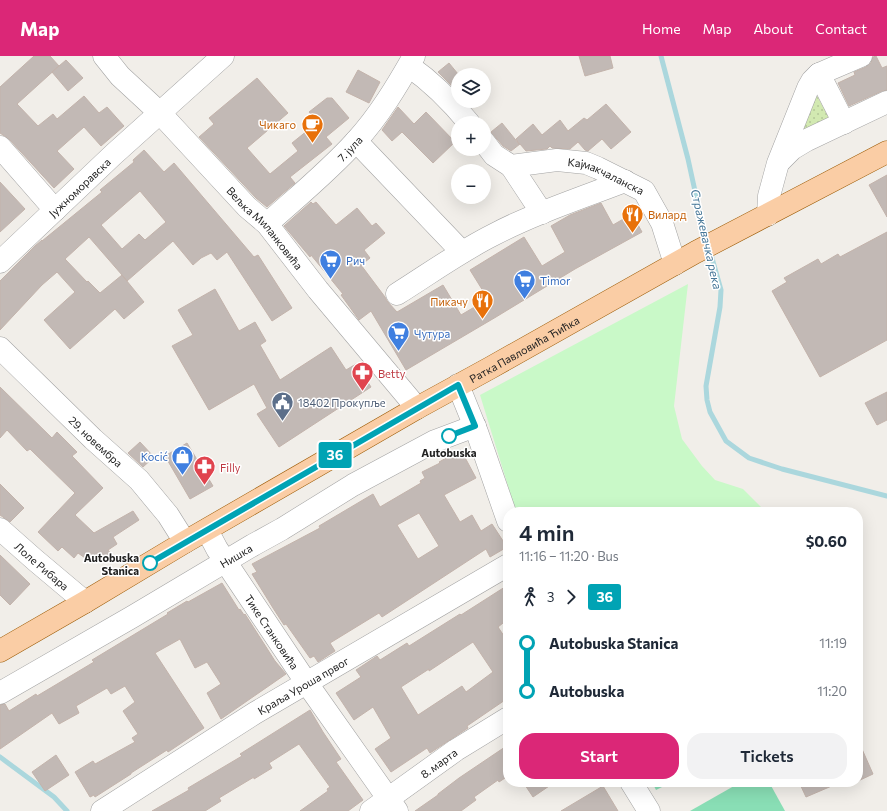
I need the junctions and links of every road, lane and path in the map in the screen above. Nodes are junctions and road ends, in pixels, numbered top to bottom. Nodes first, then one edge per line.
1 (104, 56) edge
2 (223, 56) edge
3 (861, 56) edge
4 (412, 61) edge
5 (819, 74) junction
6 (887, 102) edge
7 (160, 113) junction
8 (463, 116) edge
9 (844, 123) junction
10 (356, 141) junction
11 (0, 147) edge
12 (491, 151) edge
13 (887, 152) edge
14 (778, 163) junction
15 (512, 166) junction
16 (626, 181) junction
17 (55, 210) junction
18 (542, 213) junction
19 (768, 214) junction
20 (267, 224) junction
21 (462, 252) junction
22 (0, 262) edge
23 (675, 264) junction
24 (397, 294) dead end
25 (0, 348) edge
26 (458, 385) junction
27 (417, 408) junction
28 (475, 426) junction
29 (503, 507) edge
30 (0, 529) edge
31 (207, 530) junction
32 (185, 542) junction
33 (226, 562) junction
34 (503, 568) edge
35 (85, 602) junction
36 (0, 651) edge
37 (306, 682) junction
38 (0, 693) edge
39 (503, 721) edge
40 (634, 787) edge
41 (393, 805) edge
42 (102, 811) edge
43 (371, 811) edge
44 (649, 811) edge

1 - 7 street, Вељка Миланковића
2 - 7 street, Јужноморавска
3 - 5 street
4 - 8 street
4 - 10 street, 7. јула
5 - 9 street
5 - 14 street
6 - 9 street
7 - 17 street, Јужноморавска
7 - 20 street, Вељка Миланковића
9 - 14 street
10 - 20 street, 7. јула
10 - 21 street
11 - 17 street
12 - 15 street
13 - 19 main road, Ратка Павловића Ћићка
14 - 19 street
15 - 16 street, Кајмакчаланска
15 - 18 street
16 - 18 street
16 - 23 street, Кајмакчаланска
17 - 22 street, Јужноморавска
18 - 21 street
19 - 23 main road, Ратка Павловића Ћићка
20 - 27 street, Вељка Миланковића
21 - 24 street
23 - 26 main road, Ратка Павловића Ћићка
25 - 32 street, 29. новембра
26 - 27 main road, Ратка Павловића Ћићка
26 - 28 street
27 - 31 main road, Ратка Павловића Ћићка
28 - 29 street
28 - 33 street, Нишка
30 - 35 street, Лоле Рибара
31 - 32 main road, Ратка Павловића Ћићка
31 - 33 street, Тике Станковића
32 - 35 main road, Ратка Павловића Ћићка
33 - 37 street, Тике Станковића
33 - 38 street, Нишка
34 - 37 street, Краља Уроша првог
35 - 36 main road, Ратка Павловића Ћићка
37 - 41 street, Тике Станковића
37 - 42 street, Краља Уроша првог
39 - 41 street, 8. марта
40 - 44 street
41 - 43 street, 8. марта

